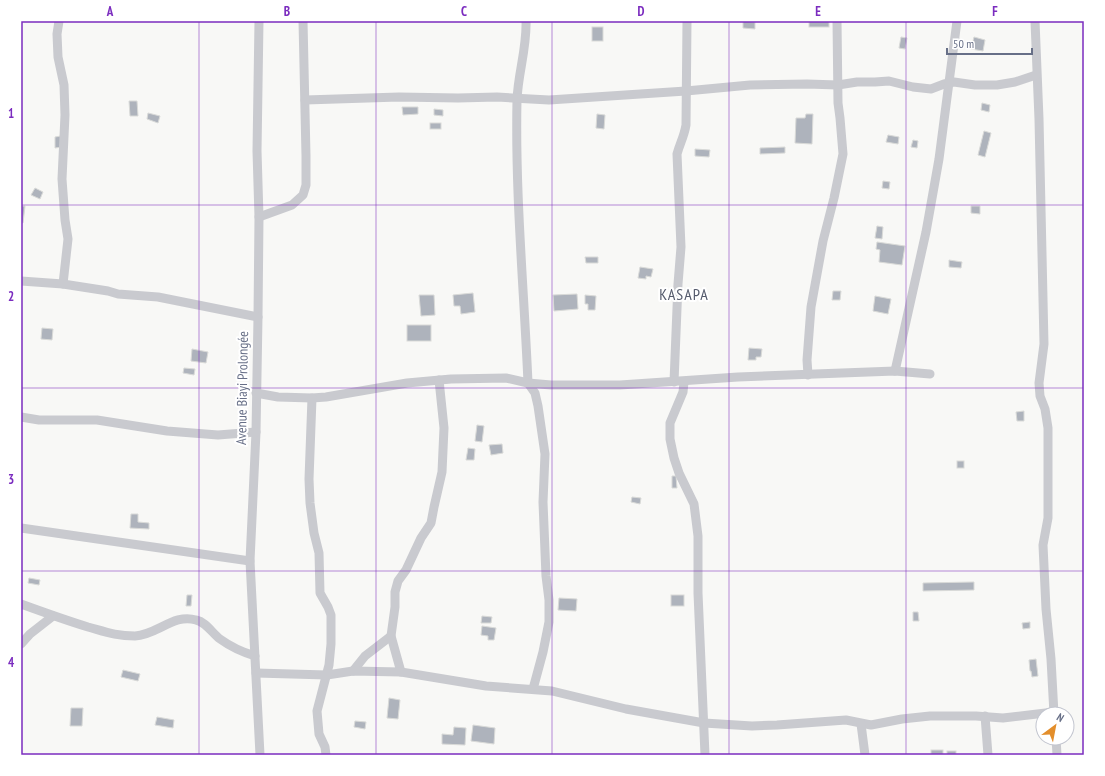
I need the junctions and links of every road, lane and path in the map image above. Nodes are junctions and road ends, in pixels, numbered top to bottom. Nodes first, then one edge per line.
1 (59, 21) edge
2 (260, 21) edge
3 (303, 21) edge
4 (526, 21) edge
5 (687, 21) edge
6 (837, 21) edge
7 (957, 21) edge
8 (1035, 21) edge
9 (1036, 75) junction
10 (948, 83) junction
11 (838, 85) junction
12 (686, 91) junction
13 (517, 98) junction
14 (305, 100) junction
15 (259, 217) junction
16 (21, 281) edge
17 (63, 284) junction
18 (258, 317) junction
19 (895, 371) junction
20 (930, 374) dead end
21 (808, 376) junction
22 (439, 380) junction
23 (679, 382) junction
24 (528, 383) junction
25 (256, 393) junction
26 (312, 398) junction
27 (21, 417) edge
28 (256, 432) junction
29 (21, 528) edge
30 (250, 561) junction
31 (21, 604) edge
32 (53, 616) junction
33 (391, 636) junction
34 (21, 644) edge
35 (255, 656) junction
36 (353, 671) junction
37 (401, 672) junction
38 (256, 673) junction
39 (327, 675) junction
40 (533, 689) junction
41 (1054, 706) edge
42 (1035, 715) edge
43 (985, 716) junction
44 (704, 723) junction
45 (861, 724) junction
46 (260, 755) edge
47 (326, 755) edge
48 (705, 755) edge
49 (865, 755) edge
50 (988, 755) edge

1 - 17 street
2 - 15 street, Avenue Biayi Prolongée
3 - 14 street
4 - 13 street
5 - 12 street
6 - 11 street
7 - 10 street
8 - 9 street
9 - 10 street
9 - 41 street
10 - 11 street
10 - 19 street
11 - 12 street
11 - 21 street
12 - 13 street
12 - 23 street
13 - 14 street
13 - 24 street
14 - 15 street
15 - 18 street, Avenue Biayi Prolongée
16 - 17 street
17 - 18 street
18 - 25 street, Avenue Biayi Prolongée
19 - 20 street
19 - 21 street
21 - 23 street
22 - 24 street
22 - 26 street
22 - 33 street
23 - 24 street
23 - 44 street
24 - 40 street
25 - 26 street
25 - 28 street, Avenue Biayi Prolongée
26 - 39 street
27 - 28 street
28 - 30 street, Avenue Biayi Prolongée
29 - 30 street
30 - 35 street, Avenue Biayi Prolongée
31 - 32 street
32 - 34 street
32 - 35 street
33 - 36 street
33 - 37 street
35 - 38 street, Avenue Biayi Prolongée
36 - 37 street
36 - 39 street
37 - 40 street
38 - 39 street
38 - 46 street, Avenue Biayi Prolongée
39 - 47 street
40 - 44 street
42 - 43 street
43 - 45 street
43 - 50 street
44 - 45 street
44 - 48 street
45 - 49 street

